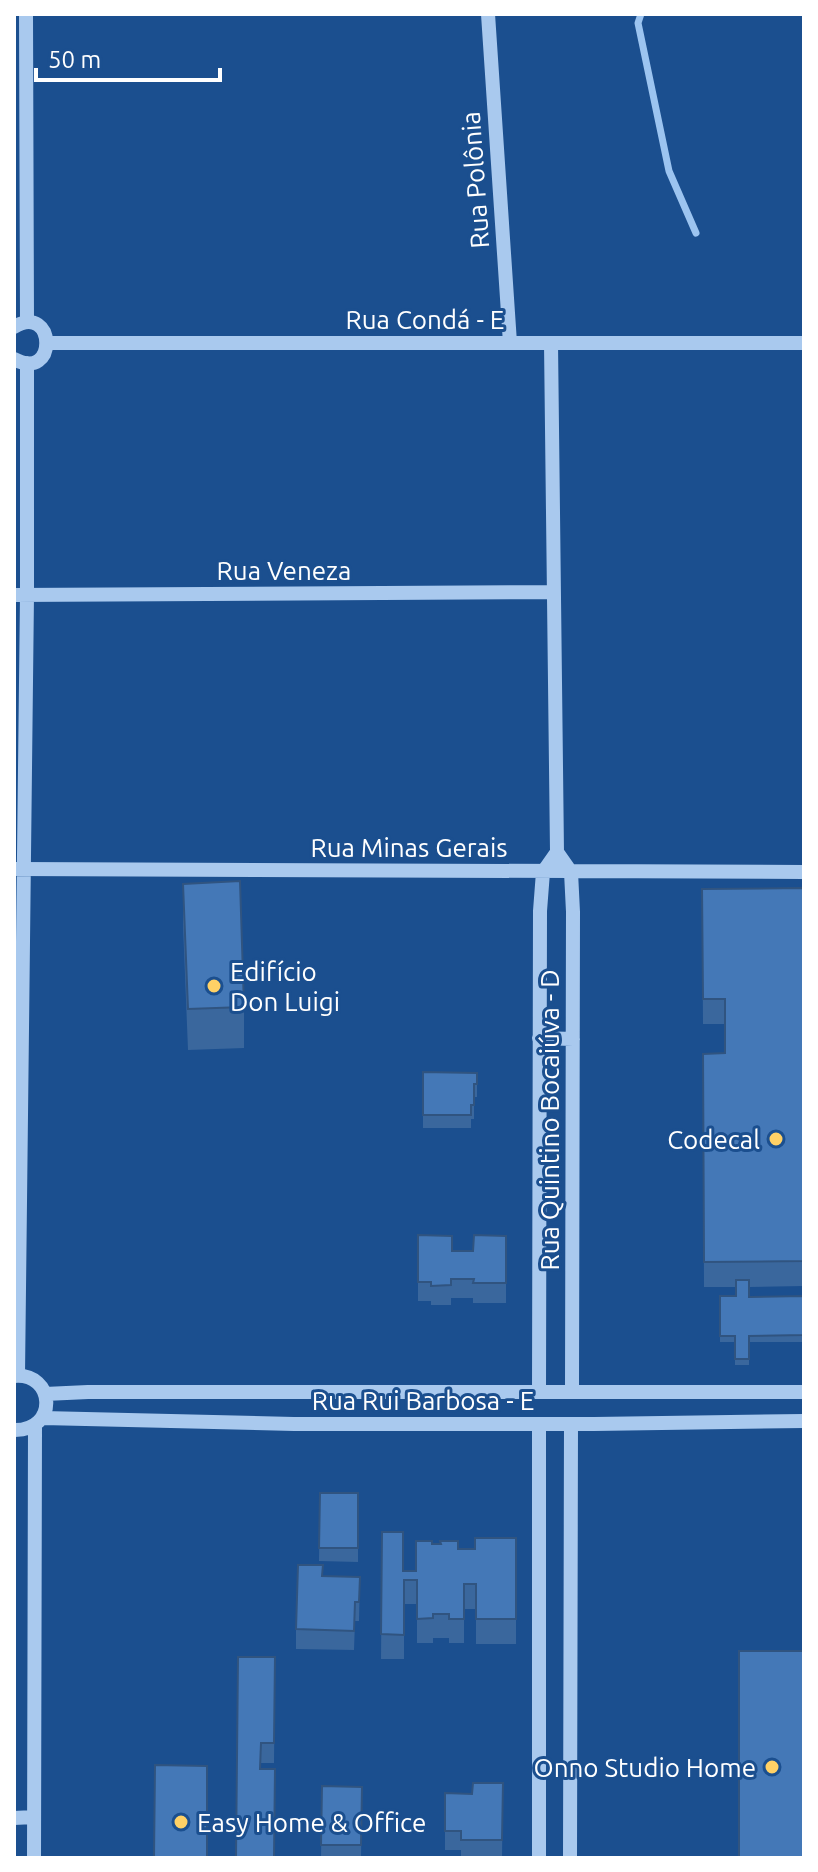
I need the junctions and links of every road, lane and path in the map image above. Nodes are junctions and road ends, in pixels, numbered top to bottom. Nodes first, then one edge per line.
1 (26, 14) edge
2 (488, 14) edge
3 (20, 78) edge
4 (21, 324) edge
5 (47, 343) junction
6 (510, 343) junction
7 (551, 343) junction
8 (804, 343) edge
9 (20, 361) edge
10 (554, 592) junction
11 (20, 595) edge
12 (557, 852) junction
13 (18, 869) edge
14 (543, 872) junction
15 (571, 872) junction
16 (804, 872) edge
17 (539, 1038) junction
18 (573, 1039) junction
19 (18, 1130) edge
20 (16, 1376) edge
21 (539, 1392) junction
22 (572, 1392) junction
23 (804, 1392) edge
24 (45, 1394) junction
25 (804, 1421) edge
26 (39, 1422) junction
27 (539, 1424) junction
28 (571, 1424) junction
29 (14, 1430) edge
30 (34, 1817) junction
31 (14, 1818) edge
32 (34, 1858) edge
33 (539, 1858) edge
34 (570, 1858) edge

1 - 3 street
2 - 6 street, Rua Polônia
3 - 4 street
4 - 5 street
5 - 6 street, Rua Condá - E
5 - 9 street
6 - 7 street, Rua Condá - E
7 - 8 street, Rua Condá - E
7 - 10 street
9 - 11 street
10 - 11 street, Rua Veneza
10 - 12 street
11 - 13 street
12 - 14 street
12 - 15 street
13 - 14 street, Rua Minas Gerais
13 - 19 street
14 - 15 street, Rua Minas Gerais
14 - 17 street, Rua Quintino Bocaiúva - D
15 - 16 street, Rua Minas Gerais
15 - 18 street, Rua Quintino Bocaiúva - D
17 - 18 street
17 - 21 street, Rua Quintino Bocaiúva - D
18 - 22 street, Rua Quintino Bocaiúva - D
19 - 20 street
20 - 24 street
21 - 22 street, Rua Rui Barbosa - E
21 - 24 street, Rua Rui Barbosa - E
22 - 23 street, Rua Rui Barbosa - E
24 - 26 street
25 - 28 street, Rua Rui Barbosa - E
26 - 27 street, Rua Rui Barbosa - E
26 - 29 street, Rua Rui Barbosa - E
26 - 30 street
27 - 28 street, Rua Rui Barbosa - E
27 - 33 street
28 - 34 street
30 - 31 street
30 - 32 street

